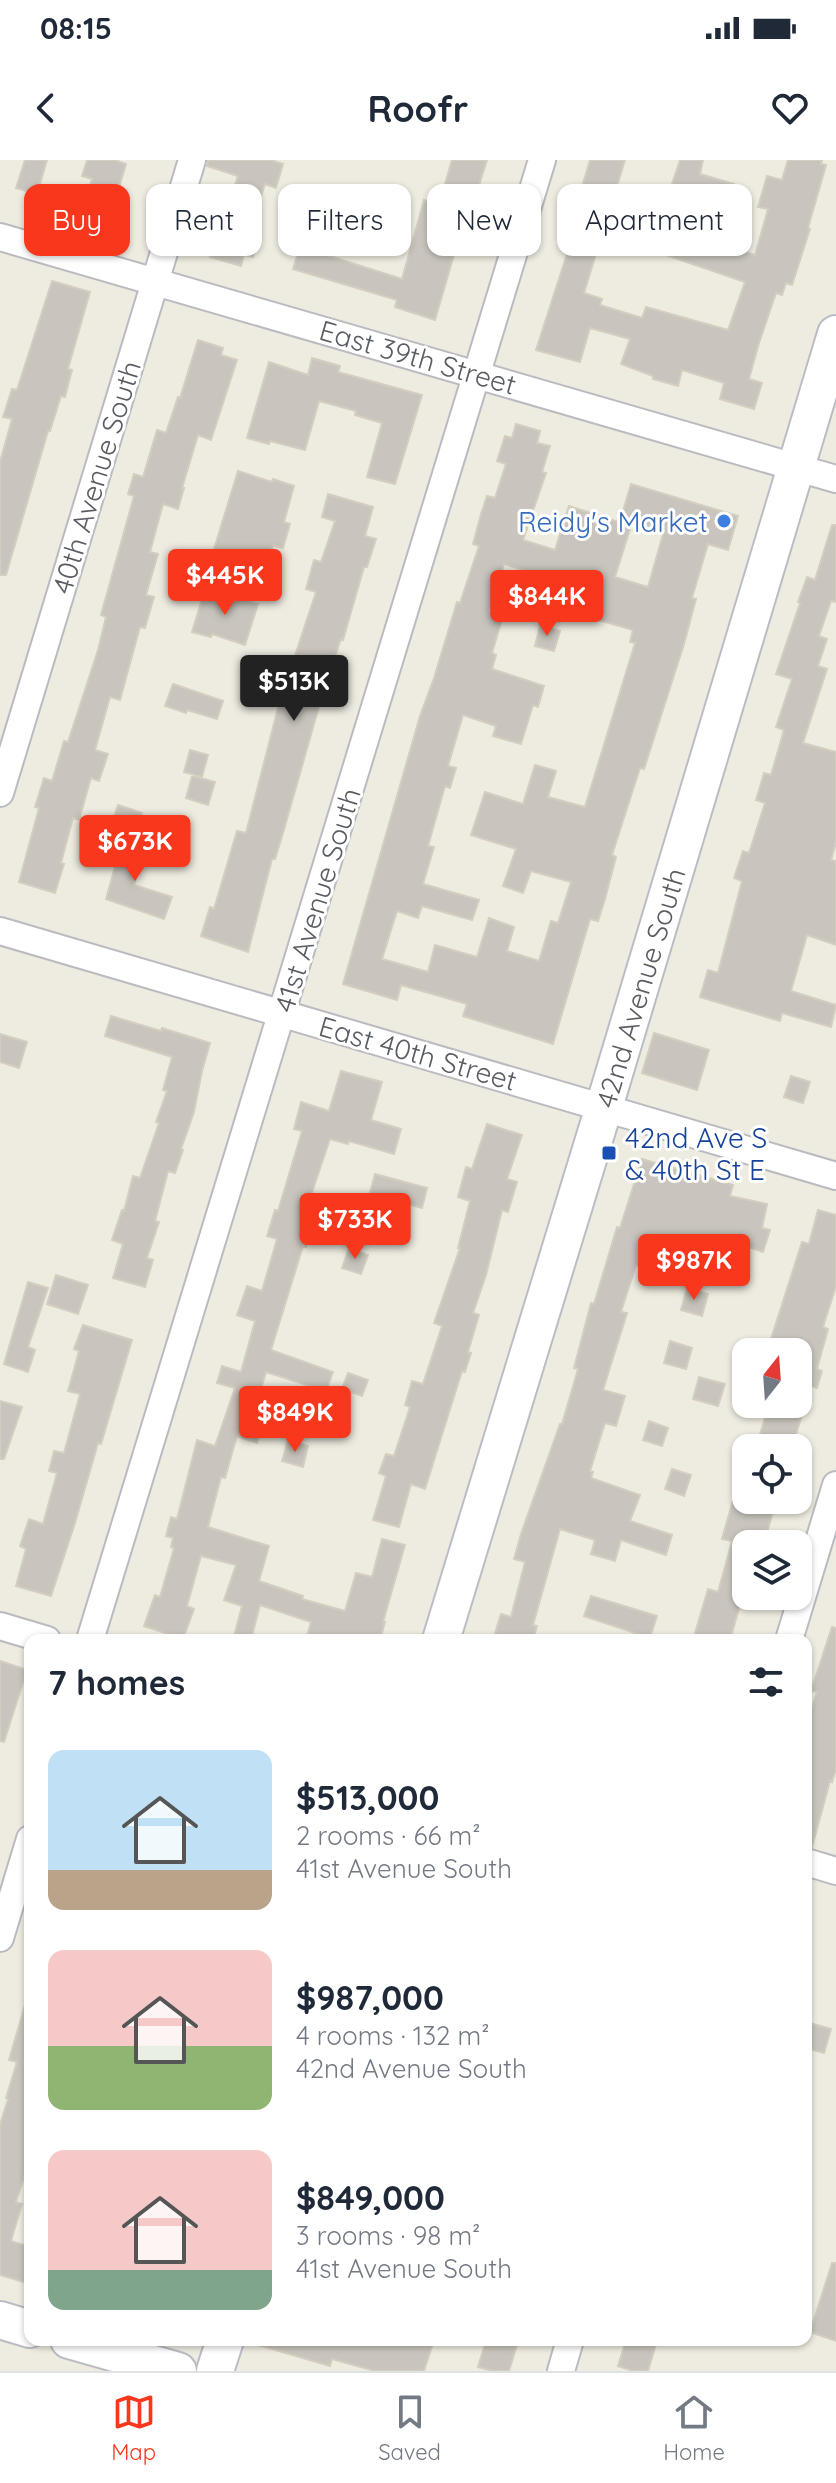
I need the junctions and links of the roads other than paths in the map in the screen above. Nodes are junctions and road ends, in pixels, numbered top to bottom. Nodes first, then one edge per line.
1 (192, 160) edge
2 (542, 160) edge
3 (0, 237) edge
4 (155, 282) junction
5 (836, 334) edge
6 (477, 374) junction
7 (796, 468) junction
8 (836, 479) edge
9 (0, 793) edge
10 (0, 931) edge
11 (283, 1013) junction
12 (604, 1107) junction
13 (836, 1176) edge
14 (836, 1485) edge
15 (0, 1626) edge
16 (27, 1634) edge
17 (92, 1634) edge
18 (443, 1634) edge
19 (791, 1634) edge
20 (24, 1859) edge
21 (812, 1864) edge
22 (836, 1871) edge
23 (0, 1938) edge
24 (0, 2320) edge
25 (24, 2327) edge
26 (90, 2346) edge
27 (223, 2346) edge
28 (568, 2346) edge
29 (178, 2371) edge
30 (215, 2371) edge
31 (561, 2371) edge

1 - 4 street, 40th Avenue South
2 - 6 street, 41st Avenue South
3 - 4 street, East 39th Street
4 - 6 street, East 39th Street
4 - 9 street, 40th Avenue South
5 - 7 street, 42nd Avenue South
6 - 7 street, East 39th Street
6 - 11 street, 41st Avenue South
7 - 8 street, East 39th Street
7 - 12 street, 42nd Avenue South
10 - 11 street, East 40th Street
11 - 12 street, East 40th Street
11 - 17 street, 41st Avenue South
12 - 13 street, East 40th Street
12 - 18 street, 42nd Avenue South
14 - 19 street
15 - 16 street
20 - 23 street
21 - 22 street
24 - 25 street
26 - 29 street
27 - 30 street
28 - 31 street

